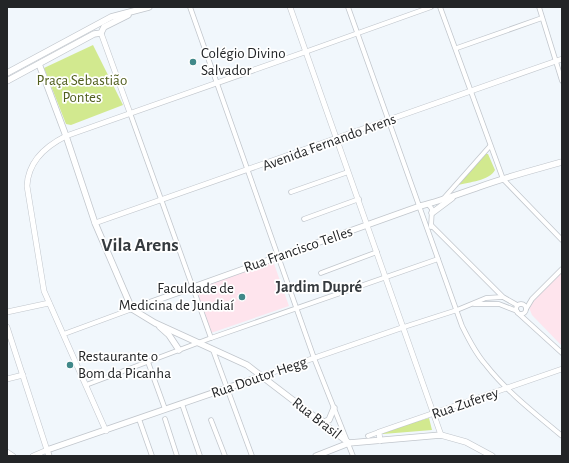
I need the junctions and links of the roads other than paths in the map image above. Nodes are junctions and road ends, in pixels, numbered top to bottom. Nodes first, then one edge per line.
1 (149, 7) edge
2 (190, 7) edge
3 (290, 7) edge
4 (348, 7) edge
5 (431, 7) edge
6 (440, 7) edge
7 (539, 7) edge
8 (132, 13) junction
9 (542, 18) junction
10 (101, 33) junction
11 (358, 34) junction
12 (61, 44) junction
13 (457, 48) junction
14 (305, 52) junction
15 (562, 59) edge
16 (555, 61) junction
17 (39, 64) junction
18 (7, 73) edge
19 (7, 81) edge
20 (562, 81) edge
21 (218, 83) junction
22 (470, 91) junction
23 (130, 113) junction
24 (388, 120) junction
25 (66, 136) junction
26 (337, 139) junction
27 (490, 146) junction
28 (562, 162) edge
29 (248, 170) junction
30 (348, 172) junction
31 (503, 179) junction
32 (291, 192) dead end
33 (444, 198) junction
34 (452, 198) junction
35 (161, 199) junction
36 (359, 199) junction
37 (428, 204) junction
38 (420, 206) junction
39 (432, 214) junction
40 (422, 215) junction
41 (304, 219) dead end
42 (95, 223) junction
43 (368, 225) junction
44 (431, 225) junction
45 (431, 237) junction
46 (562, 240) edge
47 (377, 252) junction
48 (278, 256) junction
49 (438, 259) junction
50 (562, 269) edge
51 (321, 273) dead end
52 (386, 277) junction
53 (192, 287) junction
54 (503, 297) junction
55 (532, 299) junction
56 (49, 304) junction
57 (472, 304) junction
58 (519, 304) junction
59 (132, 309) junction
60 (297, 309) junction
61 (457, 310) junction
62 (526, 310) junction
63 (7, 312) edge
64 (517, 312) junction
65 (530, 322) junction
66 (155, 323) junction
67 (7, 327) edge
68 (404, 327) junction
69 (64, 334) junction
70 (211, 338) junction
71 (199, 343) junction
72 (179, 350) junction
73 (213, 350) junction
74 (562, 353) edge
75 (314, 358) junction
76 (148, 362) junction
77 (562, 369) edge
78 (23, 374) junction
79 (262, 376) junction
80 (7, 379) edge
81 (86, 385) junction
82 (228, 388) junction
83 (508, 389) junction
84 (182, 404) junction
85 (334, 408) junction
86 (166, 410) junction
87 (434, 414) junction
88 (139, 419) junction
89 (165, 419) dead end
90 (318, 419) junction
91 (211, 420) dead end
92 (106, 431) junction
93 (379, 432) junction
94 (441, 435) junction
95 (368, 436) dead end
96 (562, 436) edge
97 (380, 440) junction
98 (349, 444) junction
99 (7, 452) edge
100 (48, 453) edge
101 (13, 456) edge
102 (33, 456) edge
103 (152, 456) edge
104 (177, 456) edge
105 (200, 456) edge
106 (225, 456) edge
107 (252, 456) edge
108 (316, 456) edge
109 (353, 456) edge
110 (492, 456) edge

1 - 8 main road
2 - 21 street
3 - 14 street
4 - 11 street
5 - 11 street
6 - 13 street
7 - 9 street
8 - 10 main road
8 - 12 main road
9 - 13 street
9 - 16 street
10 - 17 main road
10 - 23 street
11 - 14 street
11 - 24 street
12 - 17 main road
12 - 18 main road
13 - 22 street
14 - 21 street
14 - 26 street
15 - 16 street, Avenida Fernando Arens
16 - 20 street
16 - 22 street, Avenida Fernando Arens
17 - 19 main road
17 - 25 main road
21 - 23 street
21 - 29 street
22 - 24 street, Avenida Fernando Arens
22 - 27 street
23 - 25 street
23 - 35 street
24 - 26 street, Avenida Fernando Arens
24 - 38 street
25 - 42 main road
25 - 56 street
26 - 29 street, Avenida Fernando Arens
26 - 30 street
27 - 31 street
27 - 33 street
28 - 31 main road
29 - 35 street, Avenida Fernando Arens
29 - 48 street
30 - 32 street
30 - 36 street
31 - 34 main road
31 - 46 street
33 - 34 main road
33 - 37 main road, Rua Francisco Telles
34 - 39 main road
35 - 42 street, Avenida Fernando Arens
35 - 53 street
36 - 41 street
36 - 43 street
37 - 38 main road, Rua Francisco Telles
37 - 39 street
38 - 40 street
38 - 43 main road, Rua Francisco Telles
39 - 40 street
39 - 44 street
40 - 45 street
42 - 59 main road
43 - 47 street
43 - 48 main road, Rua Francisco Telles
44 - 45 street
44 - 54 street
45 - 49 street
47 - 51 street
47 - 52 street
48 - 53 main road, Rua Francisco Telles
48 - 60 street
49 - 52 street
49 - 61 street
50 - 55 street
52 - 60 street
52 - 68 street
53 - 59 main road, Rua Francisco Telles
53 - 70 street
54 - 57 street, Rua Doutor Hegg
54 - 58 street
55 - 58 street
55 - 62 street
56 - 63 street
56 - 69 street
57 - 61 street, Rua Doutor Hegg
57 - 64 street, Rua Doutor Hegg
58 - 62 street
58 - 64 street
59 - 66 main road
59 - 69 street, Rua Francisco Telles
60 - 70 street
60 - 75 street
61 - 68 street, Rua Doutor Hegg
61 - 83 street
62 - 64 street
62 - 65 street
64 - 65 street, Rua Doutor Hegg
65 - 74 street, Rua Doutor Hegg
66 - 71 main road, Rua Brasil
66 - 72 main road
67 - 78 street
68 - 75 street, Rua Doutor Hegg
68 - 87 street
69 - 81 street
70 - 71 street
71 - 72 street
71 - 73 main road, Rua Brasil
72 - 76 street
73 - 79 main road, Rua Brasil
73 - 82 street
75 - 79 street, Rua Doutor Hegg
75 - 85 street
76 - 81 street
76 - 86 street
77 - 83 street, Rua Zuferey
78 - 80 street
78 - 100 street
79 - 82 main road, Rua Doutor Hegg
79 - 90 main road, Rua Brasil
81 - 92 street
82 - 84 main road, Rua Doutor Hegg
82 - 107 street
83 - 87 street, Rua Zuferey
83 - 96 street
84 - 86 main road, Rua Doutor Hegg
84 - 105 street
85 - 90 main road
85 - 98 street
86 - 88 main road, Rua Doutor Hegg
87 - 93 street, Rua Zuferey
87 - 94 street
88 - 92 main road, Rua Doutor Hegg
88 - 103 street
89 - 104 street
90 - 98 main road, Rua Brasil
91 - 106 street
92 - 100 main road, Rua Doutor Hegg
93 - 95 street, Rua Zuferey
93 - 97 street
94 - 97 main road, Rua Brasil
94 - 110 main road, Rua Brasil
97 - 98 main road, Rua Brasil
98 - 108 main road
98 - 109 street
99 - 101 street
100 - 102 street

